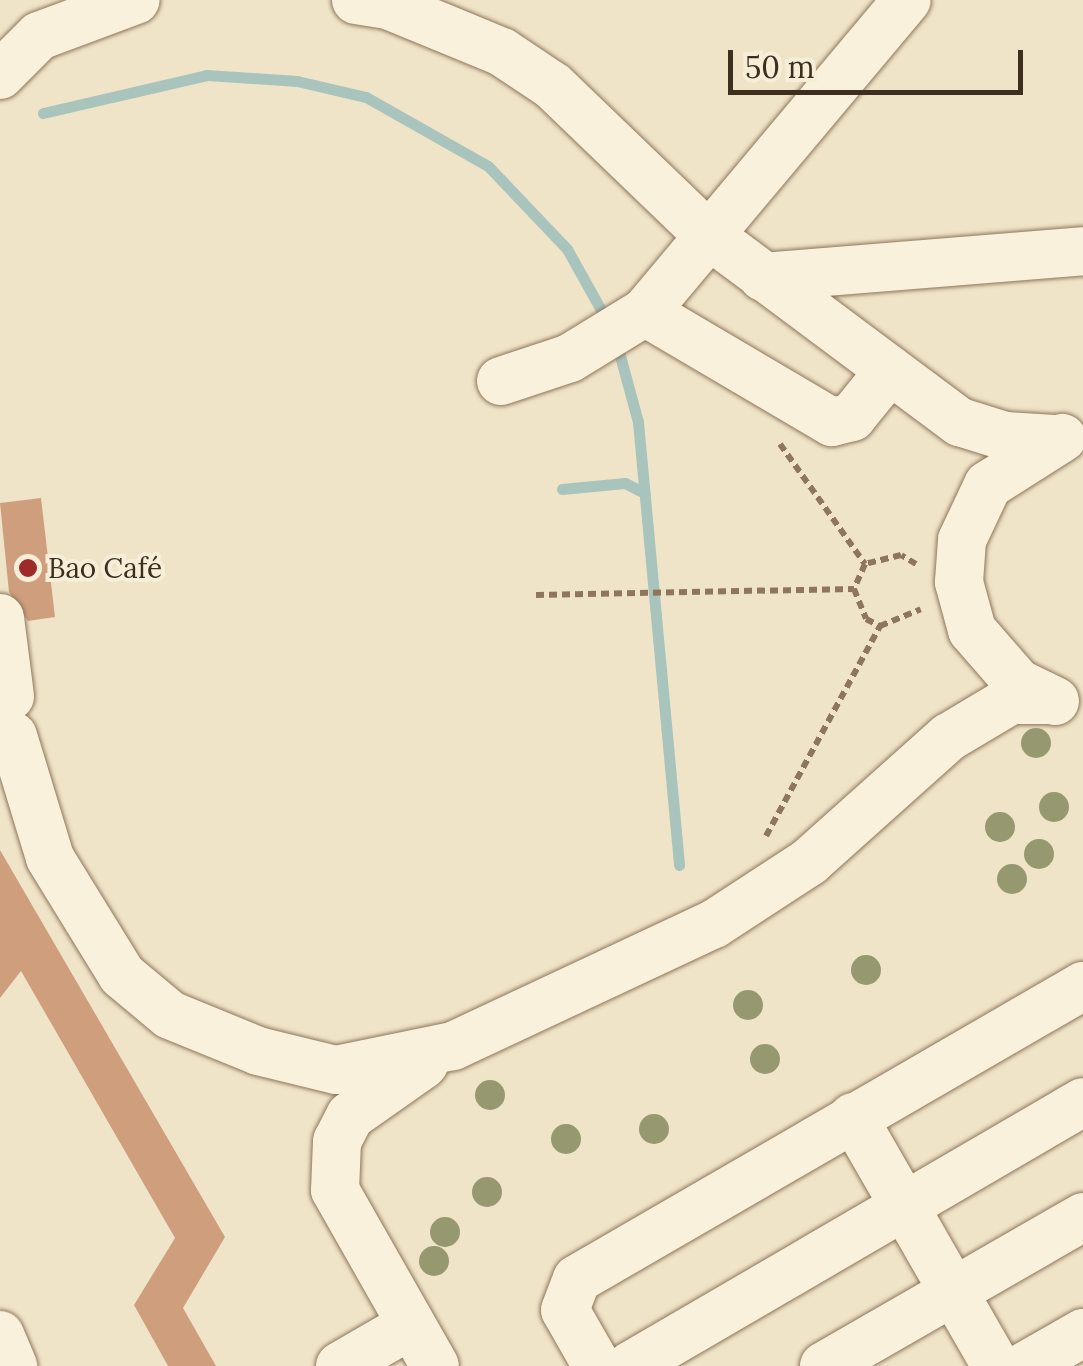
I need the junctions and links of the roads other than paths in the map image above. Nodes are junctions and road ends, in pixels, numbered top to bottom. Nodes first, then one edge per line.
1 (136, 0) edge
2 (356, 0) edge
3 (907, 0) edge
4 (36, 18) edge
5 (0, 74) edge
6 (706, 233) junction
7 (1083, 251) edge
8 (764, 277) junction
9 (626, 324) junction
10 (890, 370) junction
11 (501, 382) dead end
12 (1069, 438) edge
13 (0, 618) edge
14 (1075, 705) edge
15 (1083, 986) edge
16 (453, 1046) junction
17 (1083, 1102) edge
18 (853, 1117) junction
19 (903, 1206) junction
20 (1083, 1217) edge
21 (950, 1292) junction
22 (411, 1325) junction
23 (1083, 1333) edge
24 (0, 1335) edge
25 (346, 1365) edge
26 (14, 1366) edge
27 (434, 1366) edge
28 (597, 1366) edge
29 (630, 1366) edge
30 (824, 1366) edge
31 (996, 1366) edge
32 (1025, 1366) edge

1 - 4 street
2 - 6 street
3 - 6 street
4 - 5 street
6 - 8 street
6 - 9 street
7 - 8 street
8 - 10 street
9 - 10 street
9 - 11 street
10 - 12 street
12 - 14 street
13 - 16 street
14 - 16 street
15 - 18 street
16 - 22 street
17 - 19 street
18 - 19 street
18 - 28 street
19 - 21 street
19 - 29 street
20 - 21 street
21 - 30 street
21 - 31 street
22 - 25 street
22 - 27 street
23 - 32 street
24 - 26 street

